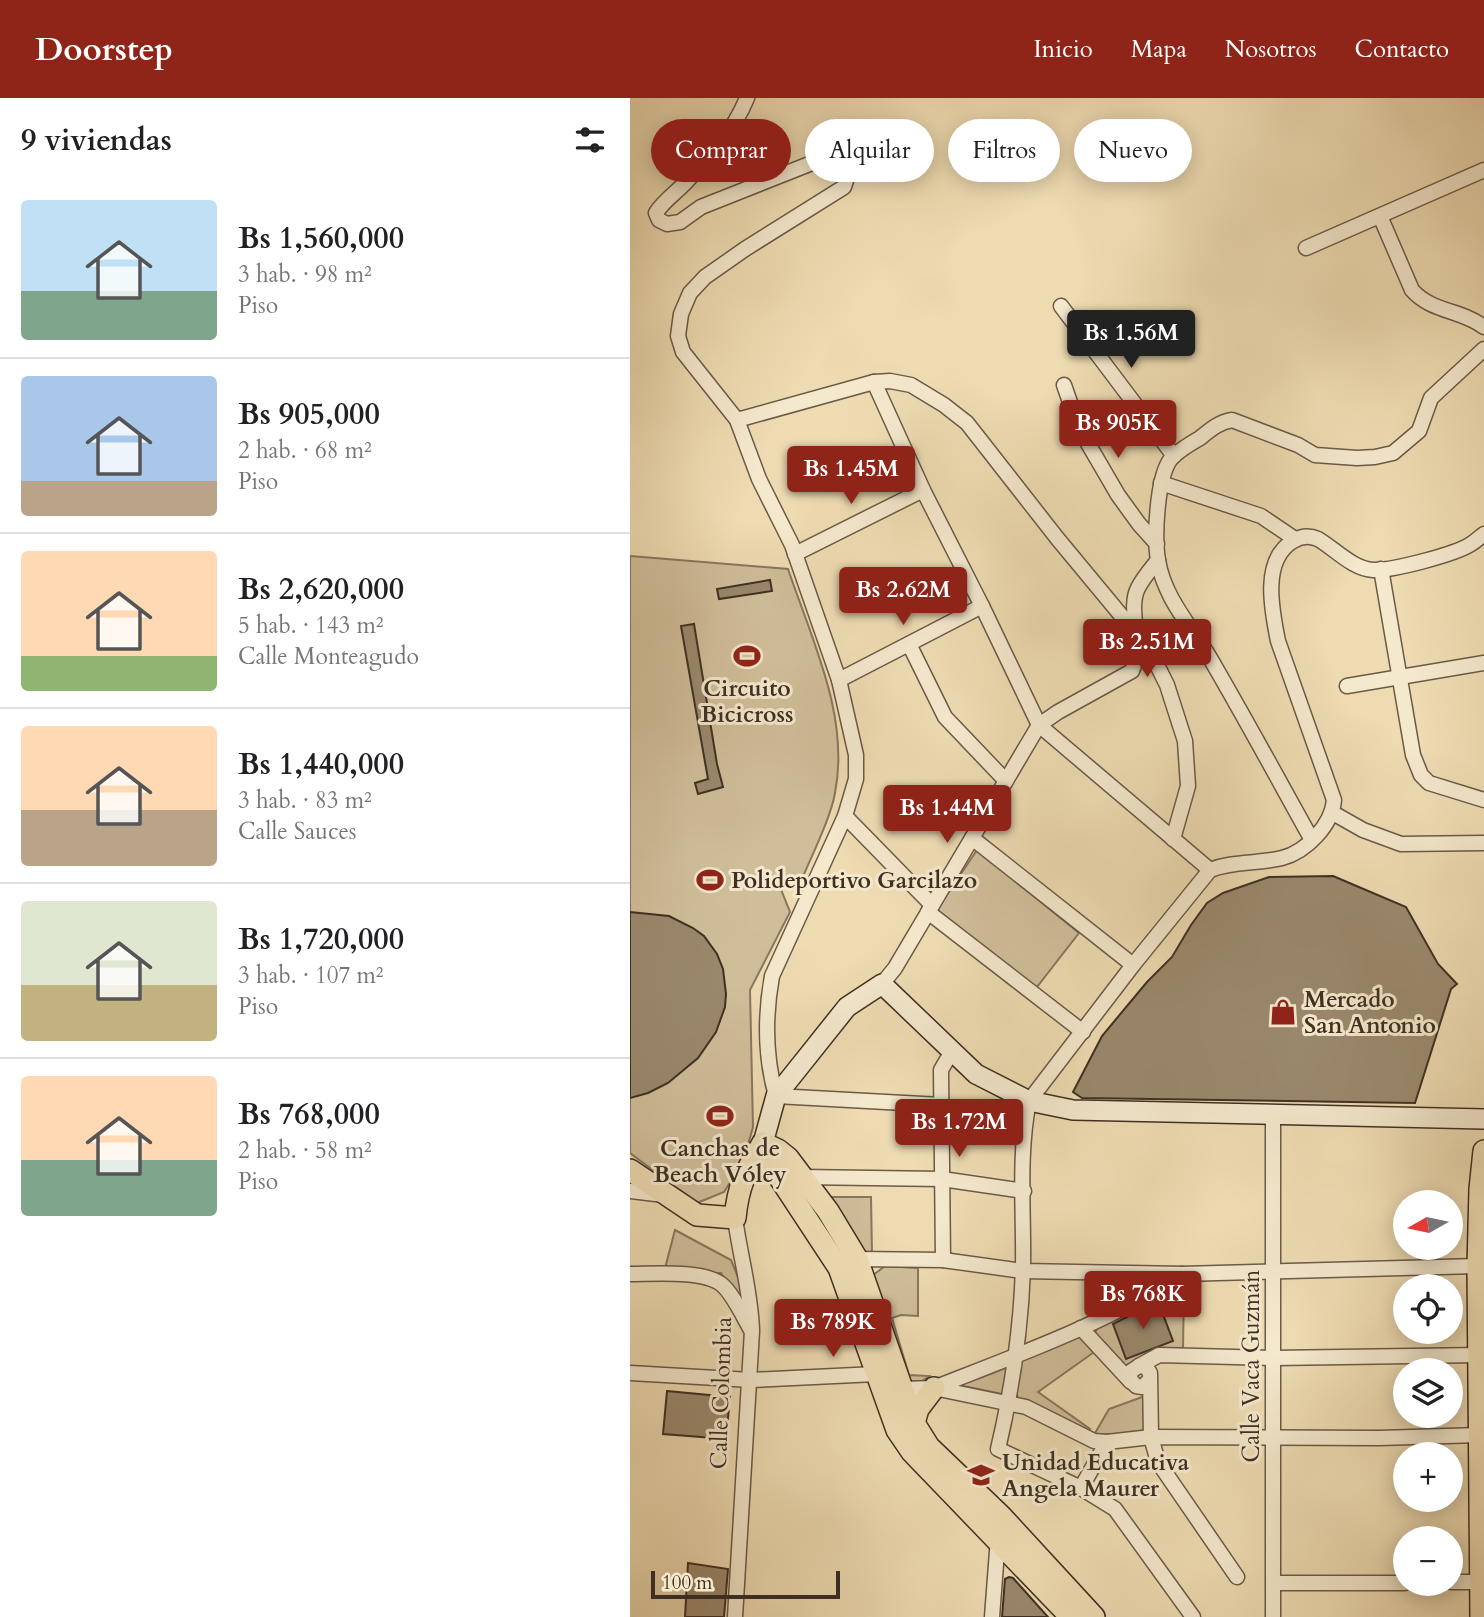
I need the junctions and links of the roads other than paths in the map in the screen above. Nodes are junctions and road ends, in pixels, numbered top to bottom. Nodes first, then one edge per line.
1 (747, 98) edge
2 (1484, 170) edge
3 (1380, 216) junction
4 (1306, 248) dead end
5 (1061, 306) dead end
6 (1484, 327) edge
7 (1484, 349) edge
8 (874, 382) junction
9 (1064, 385) dead end
10 (737, 420) junction
11 (1174, 456) junction
12 (1161, 484) junction
13 (923, 490) junction
14 (1484, 534) edge
15 (1295, 539) junction
16 (1157, 544) junction
17 (795, 554) junction
18 (1158, 560) junction
19 (1381, 569) junction
20 (982, 606) junction
21 (1137, 635) junction
22 (909, 644) junction
23 (1484, 663) edge
24 (1400, 677) junction
25 (839, 680) junction
26 (1347, 686) dead end
27 (1039, 725) junction
28 (1006, 781) junction
29 (1484, 800) edge
30 (1333, 813) junction
31 (845, 816) junction
32 (972, 838) junction
33 (1173, 839) junction
34 (1311, 840) junction
35 (1484, 843) edge
36 (1210, 870) junction
37 (930, 909) junction
38 (1133, 965) junction
39 (882, 984) junction
40 (1083, 1032) junction
41 (952, 1051) junction
42 (776, 1096) junction
43 (1029, 1101) junction
44 (941, 1105) junction
45 (1272, 1114) junction
46 (1484, 1119) edge
47 (764, 1143) junction
48 (1484, 1151) edge
49 (630, 1170) edge
50 (942, 1179) junction
51 (795, 1183) junction
52 (1482, 1188) edge
53 (630, 1191) edge
54 (1024, 1191) junction
55 (665, 1196) junction
56 (735, 1217) junction
57 (943, 1260) junction
58 (848, 1264) junction
59 (1478, 1266) junction
60 (1023, 1271) junction
61 (1273, 1273) junction
62 (630, 1274) edge
63 (1182, 1274) junction
64 (1081, 1328) junction
65 (752, 1331) junction
66 (1480, 1355) junction
67 (1016, 1356) junction
68 (1274, 1358) junction
69 (630, 1373) edge
70 (876, 1374) junction
71 (1139, 1374) junction
72 (751, 1380) junction
73 (934, 1388) junction
74 (903, 1389) junction
75 (1009, 1403) junction
76 (914, 1423) junction
77 (1480, 1434) junction
78 (1152, 1437) junction
79 (1274, 1437) junction
80 (1107, 1442) junction
81 (1081, 1488) junction
82 (1001, 1516) junction
83 (998, 1539) junction
84 (1237, 1577) dead end
85 (1463, 1582) edge
86 (1481, 1582) junction
87 (1274, 1583) junction
88 (1393, 1583) edge
89 (735, 1617) edge
90 (992, 1617) edge
91 (1071, 1617) edge
92 (1094, 1617) edge
93 (1193, 1617) edge
94 (1273, 1617) edge
95 (1481, 1617) edge

1 - 10 street
2 - 3 street
3 - 4 street
3 - 6 street
5 - 11 street
7 - 11 street
8 - 10 street
8 - 13 street
8 - 21 street
9 - 16 street
10 - 17 street
11 - 12 street
12 - 15 street
12 - 16 street
13 - 17 street
13 - 20 street
14 - 19 street
15 - 19 street
15 - 30 street
16 - 18 street
17 - 25 street
18 - 21 street
18 - 34 street
19 - 24 street
20 - 22 street
20 - 27 street
21 - 27 street
21 - 33 street
22 - 25 street
22 - 28 street
23 - 24 street
24 - 26 street
24 - 29 street
25 - 31 street
27 - 28 street
27 - 33 street
28 - 32 street
30 - 34 street
30 - 35 street
31 - 37 street
31 - 42 street
32 - 37 street
32 - 38 street
33 - 36 street
34 - 36 street
36 - 38 street
37 - 39 street
37 - 40 street
38 - 40 street
39 - 41 street
39 - 42 street
40 - 43 street
41 - 43 street
41 - 44 street
42 - 44 street
42 - 47 street, Calle Colombia
43 - 45 street
43 - 54 street
44 - 50 street
45 - 46 street
45 - 61 street, Calle Vaca Guzmán
47 - 51 main road
47 - 56 main road, Calle Colombia
48 - 52 main road
49 - 55 main road
50 - 51 street
50 - 54 street
50 - 57 street
51 - 58 main road
52 - 59 main road
53 - 55 street
54 - 60 street
55 - 56 main road
56 - 65 street, Calle Colombia
57 - 58 street
57 - 60 street
58 - 70 main road
58 - 74 main road
59 - 61 street
59 - 66 main road
60 - 63 street
60 - 67 street
61 - 63 street
61 - 68 street, Calle Vaca Guzmán
62 - 65 street
63 - 64 street
64 - 67 street
64 - 71 street
65 - 72 street, Calle Colombia
66 - 68 street
66 - 77 main road
67 - 73 street
67 - 75 street
68 - 71 street
68 - 79 street, Calle Vaca Guzmán
69 - 72 street
70 - 72 street
70 - 74 street
70 - 83 main road
71 - 78 street
72 - 89 street, Calle Colombia
73 - 74 street
73 - 75 street
73 - 76 main road
74 - 76 main road
75 - 80 street
75 - 81 street
76 - 82 main road
77 - 79 street
77 - 86 main road
78 - 79 street
78 - 80 street
78 - 84 street
79 - 87 street, Calle Vaca Guzmán
80 - 81 street
81 - 93 street
82 - 83 street
82 - 92 main road
83 - 90 street
83 - 91 main road
85 - 86 street
86 - 95 main road
87 - 88 street
87 - 94 street, Calle Vaca Guzmán

